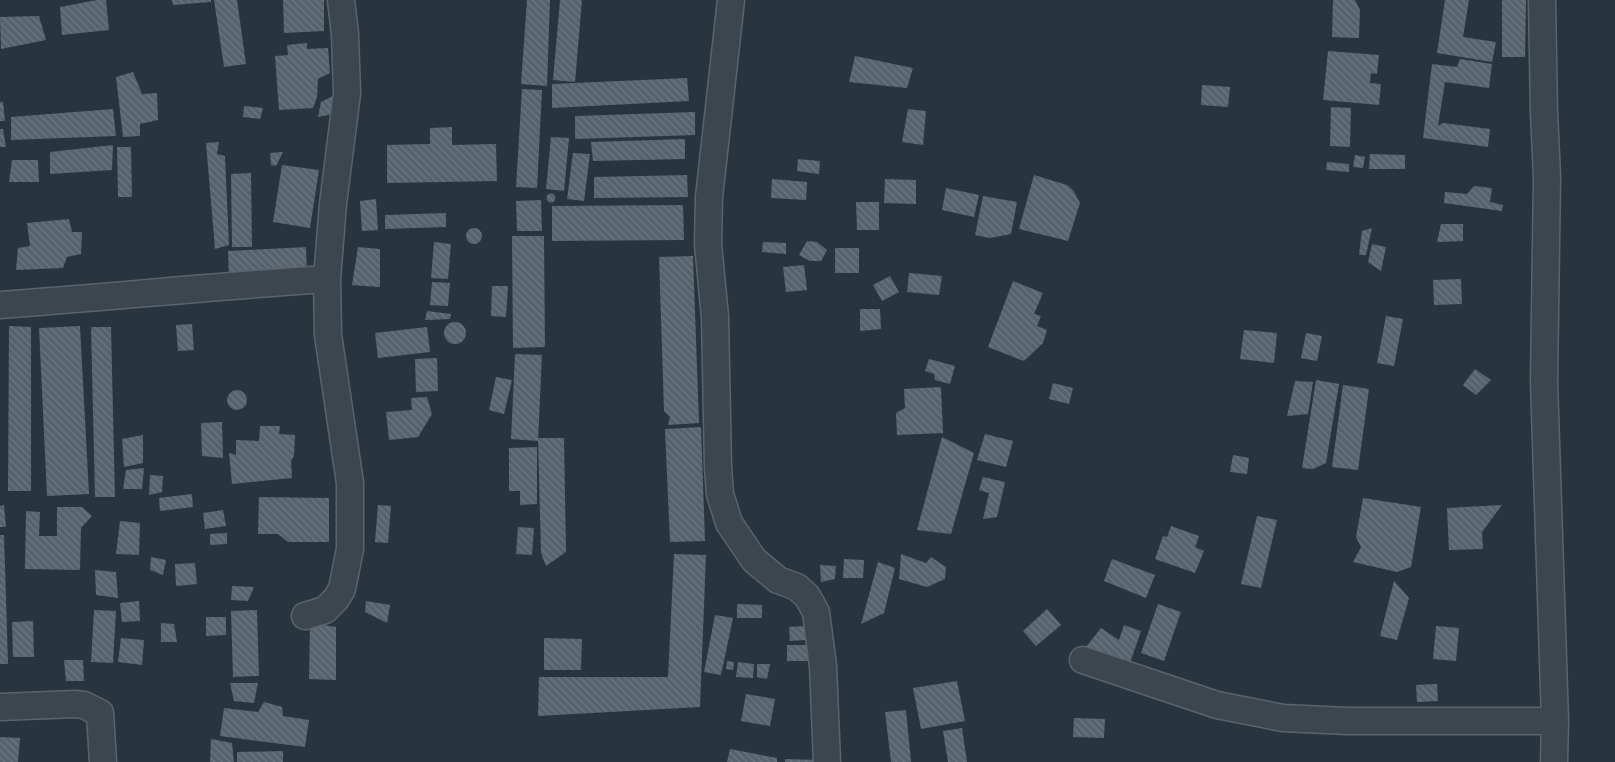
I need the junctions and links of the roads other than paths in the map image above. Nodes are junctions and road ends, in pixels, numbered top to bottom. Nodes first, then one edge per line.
1 (341, 0) edge
2 (731, 0) edge
3 (1542, 0) edge
4 (327, 279) junction
5 (0, 304) edge
6 (305, 616) dead end
7 (1083, 660) dead end
8 (0, 707) edge
9 (1555, 721) junction
10 (103, 762) edge
11 (827, 762) edge
12 (1554, 762) edge

1 - 4 street
2 - 11 street
3 - 9 street
4 - 5 street
4 - 6 street
7 - 9 street
8 - 10 street
9 - 12 street

